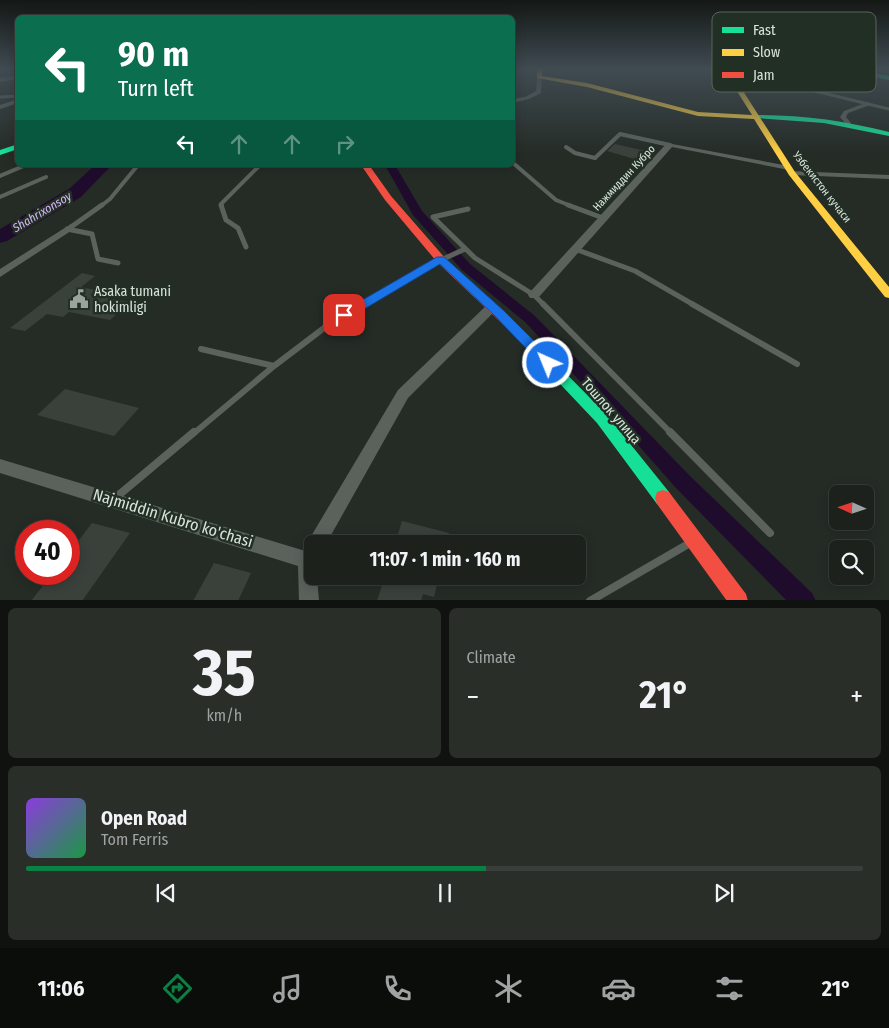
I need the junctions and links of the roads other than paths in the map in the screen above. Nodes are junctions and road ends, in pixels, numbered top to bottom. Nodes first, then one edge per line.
1 (637, 98) edge
2 (745, 98) edge
3 (844, 98) edge
4 (15, 102) edge
5 (868, 104) junction
6 (0, 108) edge
7 (889, 109) edge
8 (757, 117) junction
9 (848, 123) junction
10 (889, 134) edge
11 (15, 142) edge
12 (670, 145) junction
13 (15, 147) edge
14 (566, 147) dead end
15 (0, 148) edge
16 (0, 153) edge
17 (515, 165) edge
18 (21, 167) edge
19 (136, 167) edge
20 (258, 167) edge
21 (366, 167) edge
22 (791, 170) junction
23 (0, 176) edge
24 (46, 177) dead end
25 (889, 177) edge
26 (0, 197) edge
27 (468, 209) dead end
28 (603, 218) junction
29 (69, 228) junction
30 (246, 247) dead end
31 (465, 249) junction
32 (575, 249) junction
33 (441, 259) junction
34 (118, 263) dead end
35 (0, 274) edge
36 (887, 289) edge
37 (534, 295) junction
38 (492, 307) junction
39 (201, 349) dead end
40 (797, 364) dead end
41 (274, 366) junction
42 (0, 466) edge
43 (114, 499) junction
44 (770, 533) dead end
45 (321, 535) edge
46 (695, 540) junction
47 (304, 553) edge
48 (309, 585) edge
49 (309, 600) edge
50 (590, 600) edge
51 (740, 600) edge

1 - 8 street
2 - 8 street, Узбекистон кучаси
3 - 5 lane
4 - 6 street
5 - 7 lane
5 - 9 street
8 - 9 street
8 - 22 street, Узбекистон кучаси
9 - 10 street
11 - 15 street
12 - 14 lane
12 - 22 street, Нажмиддин Кубро
12 - 28 street, Нажмиддин Кубро
13 - 16 street
17 - 28 lane
18 - 23 lane
19 - 29 lane
20 - 30 lane
21 - 33 street, Тошлок улица
22 - 25 street, Нажмиддин Кубро
22 - 36 street, Узбекистон кучаси
24 - 26 lane
27 - 31 lane
28 - 32 street, Нажмиддин Кубро
29 - 34 lane
29 - 35 street
31 - 33 lane
31 - 37 lane
32 - 37 street, Нажмиддин Кубро
32 - 40 lane
33 - 38 street, Тошлок улица
33 - 41 lane
37 - 44 lane
38 - 45 street
38 - 46 street, Тошлок улица
39 - 41 lane
41 - 43 lane
42 - 43 street, Najmiddin Kubro ko'chasi
43 - 47 street, Najmiddin Kubro ko'chasi
46 - 50 lane
46 - 51 street, Тошлок улица
48 - 49 street, Najmiddin Kubro ko'chasi

